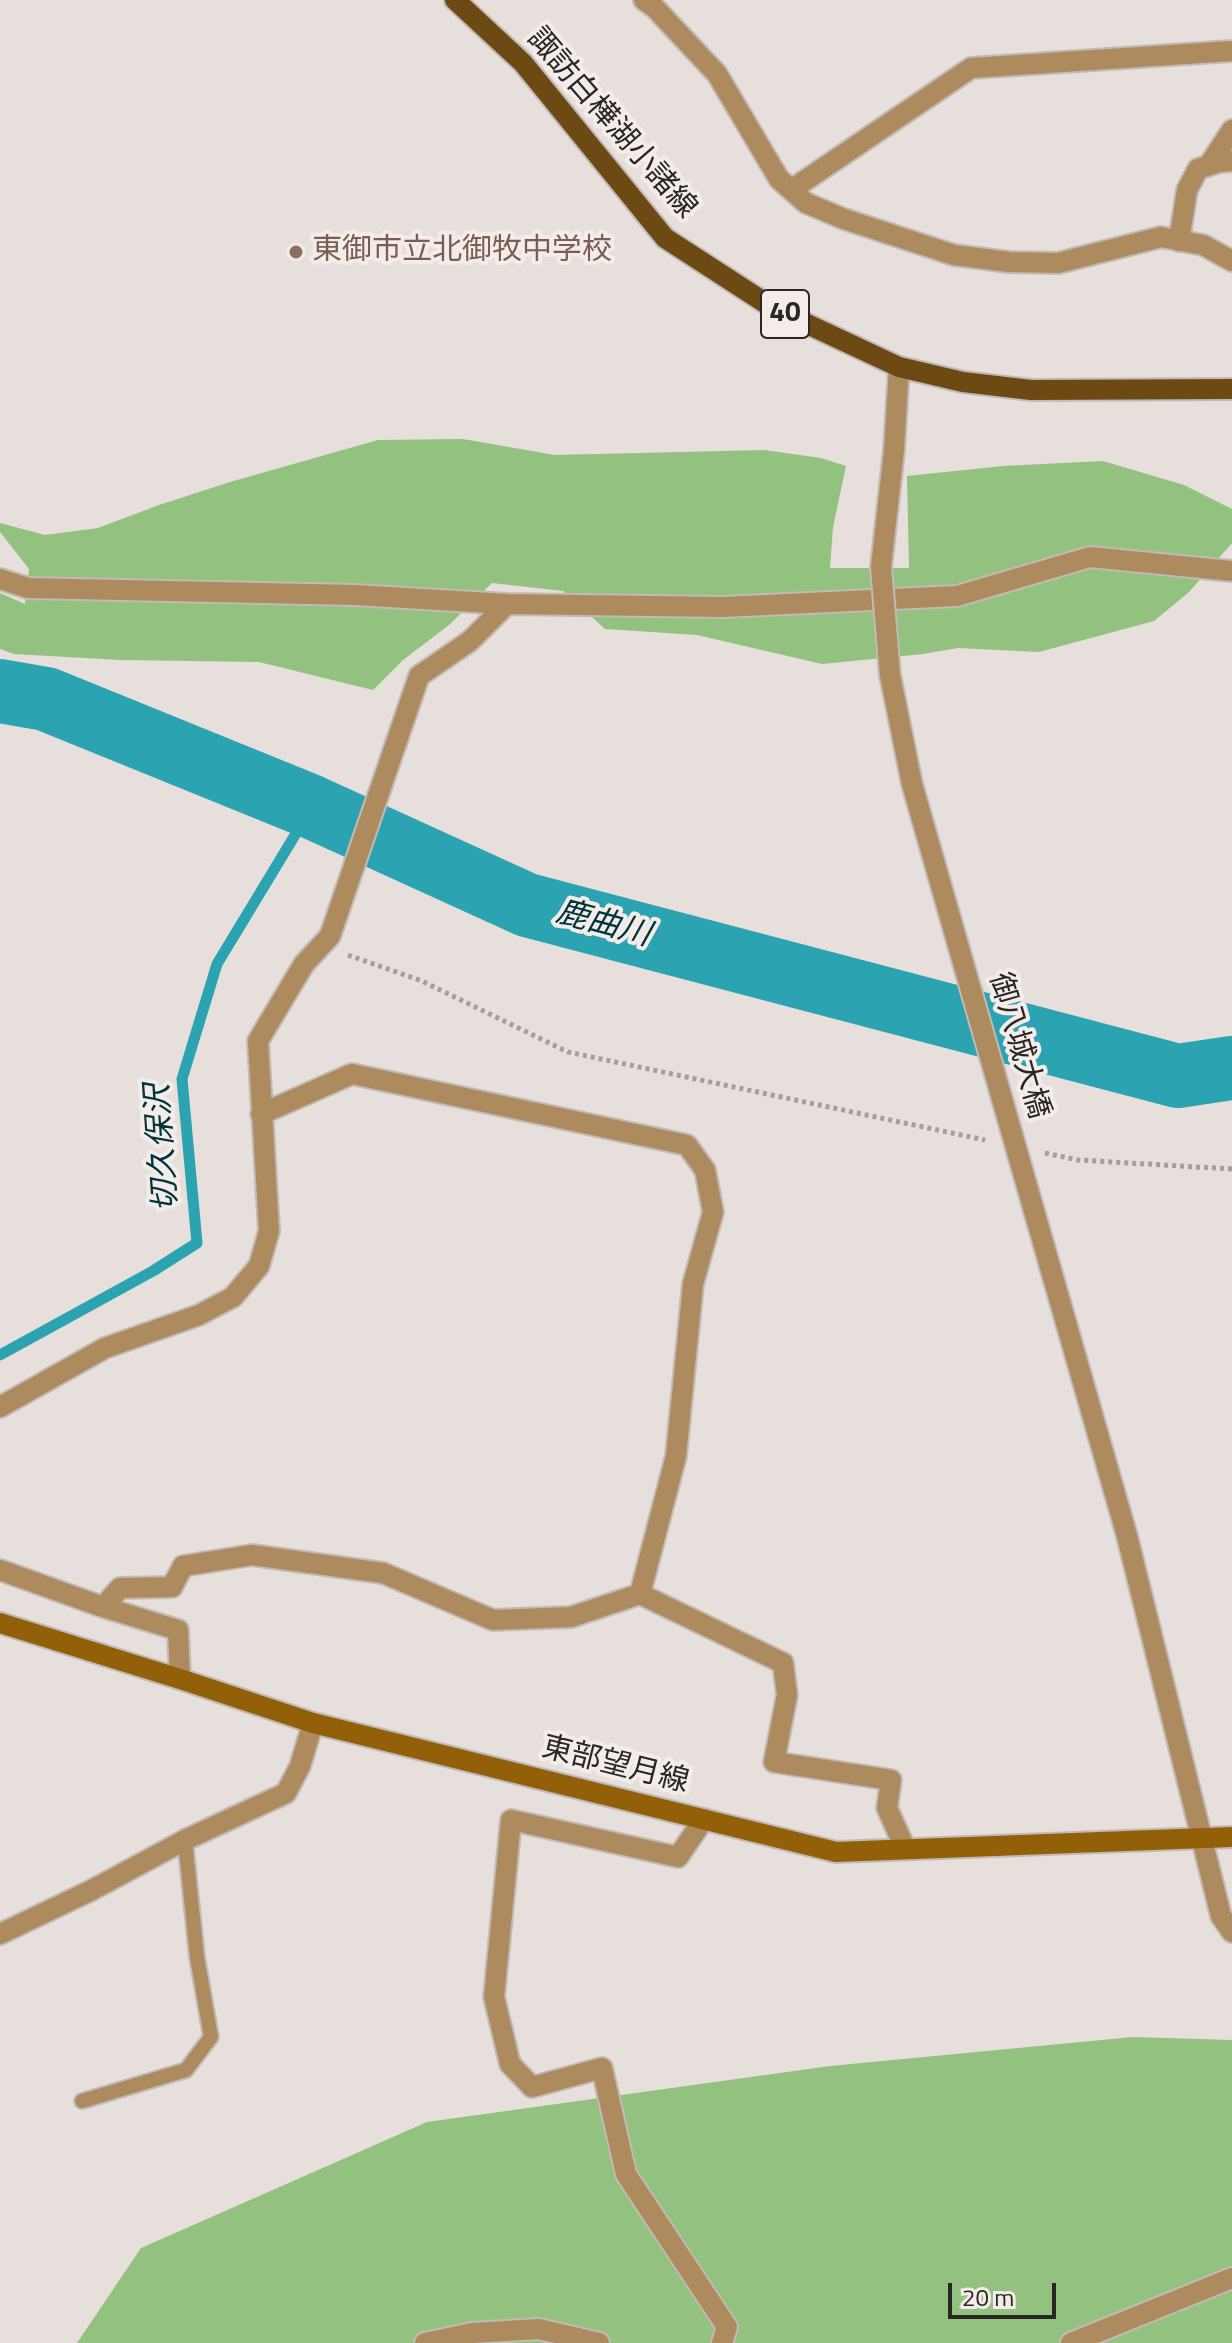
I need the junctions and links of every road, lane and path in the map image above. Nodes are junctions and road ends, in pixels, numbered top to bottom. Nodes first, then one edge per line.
1 (455, 0) edge
2 (644, 0) edge
3 (1232, 51) edge
4 (1232, 130) edge
5 (1232, 161) edge
6 (1209, 165) junction
7 (791, 190) junction
8 (1179, 241) junction
9 (1232, 261) edge
10 (899, 367) junction
11 (1232, 389) edge
12 (1232, 571) edge
13 (0, 579) edge
14 (507, 604) junction
15 (326, 940) junction
16 (261, 1114) junction
17 (986, 1140) dead end
18 (1032, 1150) dead end
19 (1232, 1169) edge
20 (0, 1407) edge
21 (0, 1570) edge
22 (640, 1594) junction
23 (103, 1607) junction
24 (0, 1623) edge
25 (180, 1679) junction
26 (313, 1723) junction
27 (704, 1819) junction
28 (1232, 1837) edge
29 (1201, 1839) junction
30 (185, 1840) junction
31 (905, 1848) junction
32 (1232, 1932) edge
33 (0, 1934) edge
34 (82, 2101) dead end
35 (1232, 2278) edge
36 (425, 2343) edge
37 (599, 2343) edge
38 (722, 2343) edge
39 (1071, 2343) edge

1 - 10 main road, 諏訪白樺湖小諸線 / 40
2 - 7 street
3 - 7 street
4 - 6 street
5 - 6 street
6 - 8 street
7 - 8 street
8 - 9 street
10 - 11 main road, 諏訪白樺湖小諸線 / 40
10 - 29 street, 御八城大橋, bridge
12 - 14 street
13 - 14 street
14 - 15 street
15 - 16 street
15 - 17 path
16 - 20 street
16 - 22 street
18 - 19 path
21 - 23 street
22 - 23 street
22 - 31 street
23 - 25 street
24 - 25 main road, 東部望月線
25 - 26 main road, 東部望月線
26 - 27 main road, 東部望月線
26 - 30 street
27 - 31 main road, 東部望月線
27 - 38 street
28 - 29 main road, 東部望月線
29 - 31 main road, 東部望月線
29 - 32 street, 御八城大橋
30 - 33 street
30 - 34 lane
35 - 39 street
36 - 37 street

